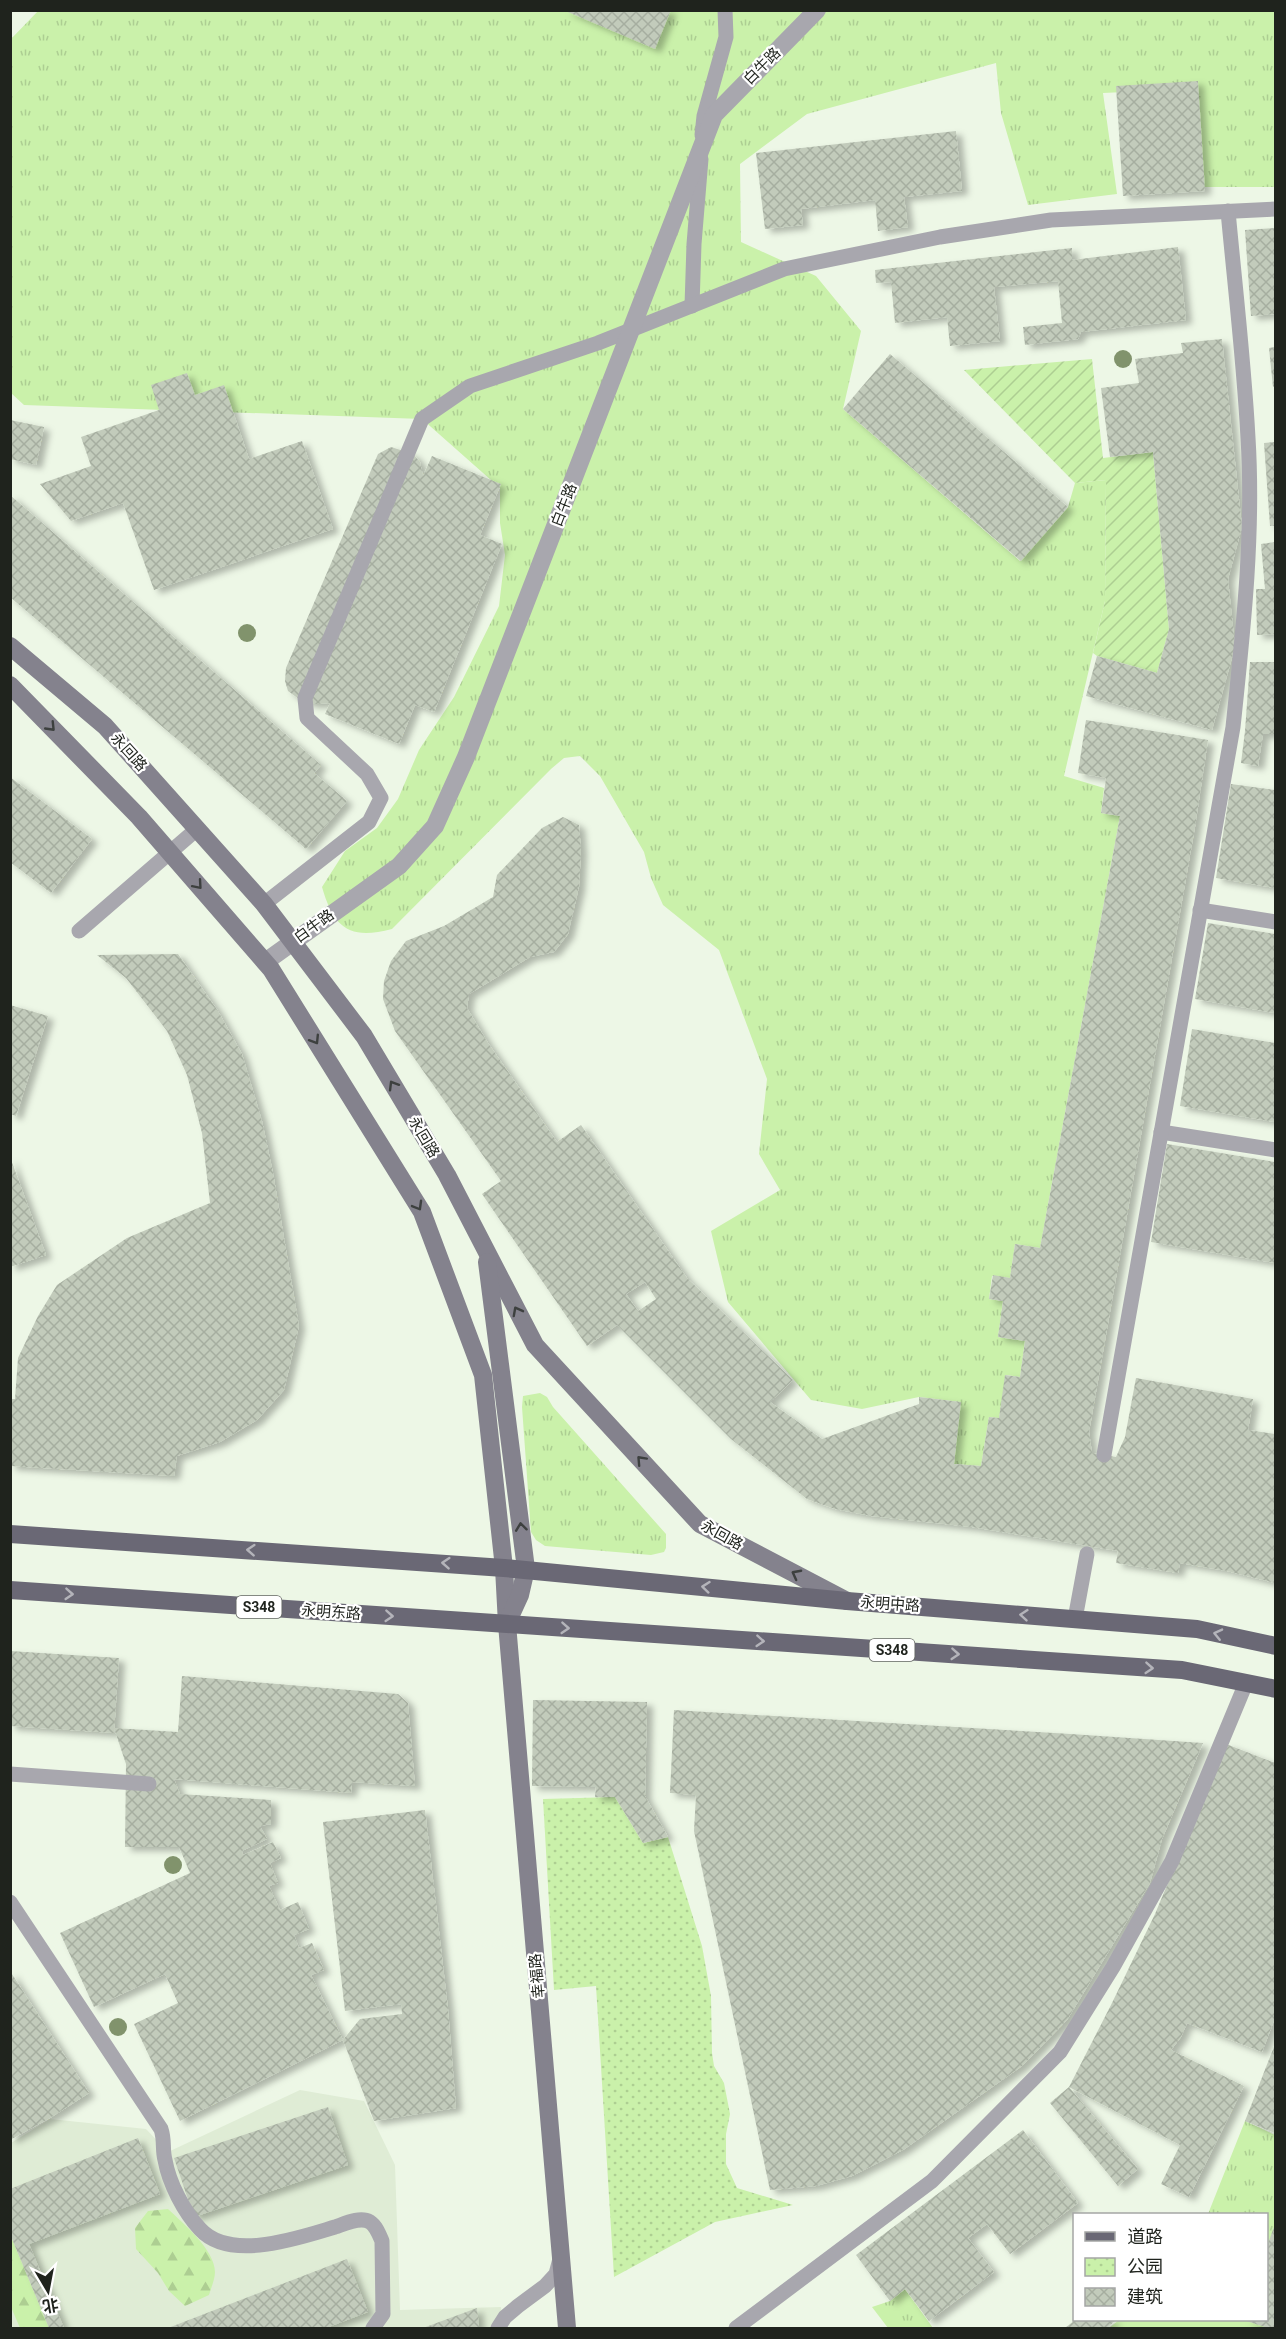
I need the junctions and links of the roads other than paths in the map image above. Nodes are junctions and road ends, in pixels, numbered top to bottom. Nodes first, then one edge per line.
1 (725, 10) edge
2 (817, 10) edge
3 (701, 148) junction
4 (1275, 209) edge
5 (1228, 211) junction
6 (692, 306) junction
7 (632, 329) junction
8 (10, 646) edge
9 (10, 685) edge
10 (197, 830) junction
11 (170, 853) junction
12 (264, 904) junction
13 (1200, 910) junction
14 (1275, 922) edge
15 (79, 931) dead end
16 (293, 941) junction
17 (265, 962) junction
18 (1161, 1132) junction
19 (1275, 1150) edge
20 (485, 1248) junction
21 (1104, 1455) dead end
22 (10, 1534) edge
23 (1087, 1554) dead end
24 (504, 1568) junction
25 (526, 1569) junction
26 (10, 1590) edge
27 (848, 1601) junction
28 (1075, 1619) junction
29 (507, 1624) junction
30 (1275, 1646) edge
31 (1246, 1683) junction
32 (1275, 1689) edge
33 (10, 1774) edge
34 (149, 1784) dead end
35 (10, 1902) edge
36 (560, 2259) junction
37 (373, 2328) edge
38 (498, 2328) edge
39 (567, 2328) edge
40 (736, 2328) edge

1 - 3 lane
2 - 3 street, 白牛路
3 - 6 lane
3 - 7 street, 白牛路
4 - 5 lane
5 - 6 lane
5 - 13 lane
6 - 7 lane
7 - 12 lane
7 - 16 street, 白牛路
8 - 10 main road, 永回路
9 -> 11 main road
10 - 11 lane
10 - 12 main road, 永回路
11 - 15 lane
11 -> 17 main road
12 - 16 main road, 永回路
13 - 14 lane
13 - 18 lane
16 - 17 street, 白牛路
20 -> 16 main road, 永回路
17 -> 24 main road
18 - 19 lane
18 - 21 lane
25 -> 20 main road
27 -> 20 main road, 永回路
24 -> 22 main road
23 - 28 lane
24 - 25 main road, 永明中路
24 - 29 main road, 幸福路
27 -> 25 main road, 永明中路
25 - 29 main road
26 -> 29 main road, 永明东路 / S348
28 -> 27 main road, 永明中路
30 -> 28 main road, 永明中路
29 -> 31 main road, S348
29 - 36 main road, 幸福路
31 - 32 main road, S348
31 - 40 lane
33 - 34 lane
35 - 37 lane
36 - 38 lane
36 - 39 main road, 幸福路

